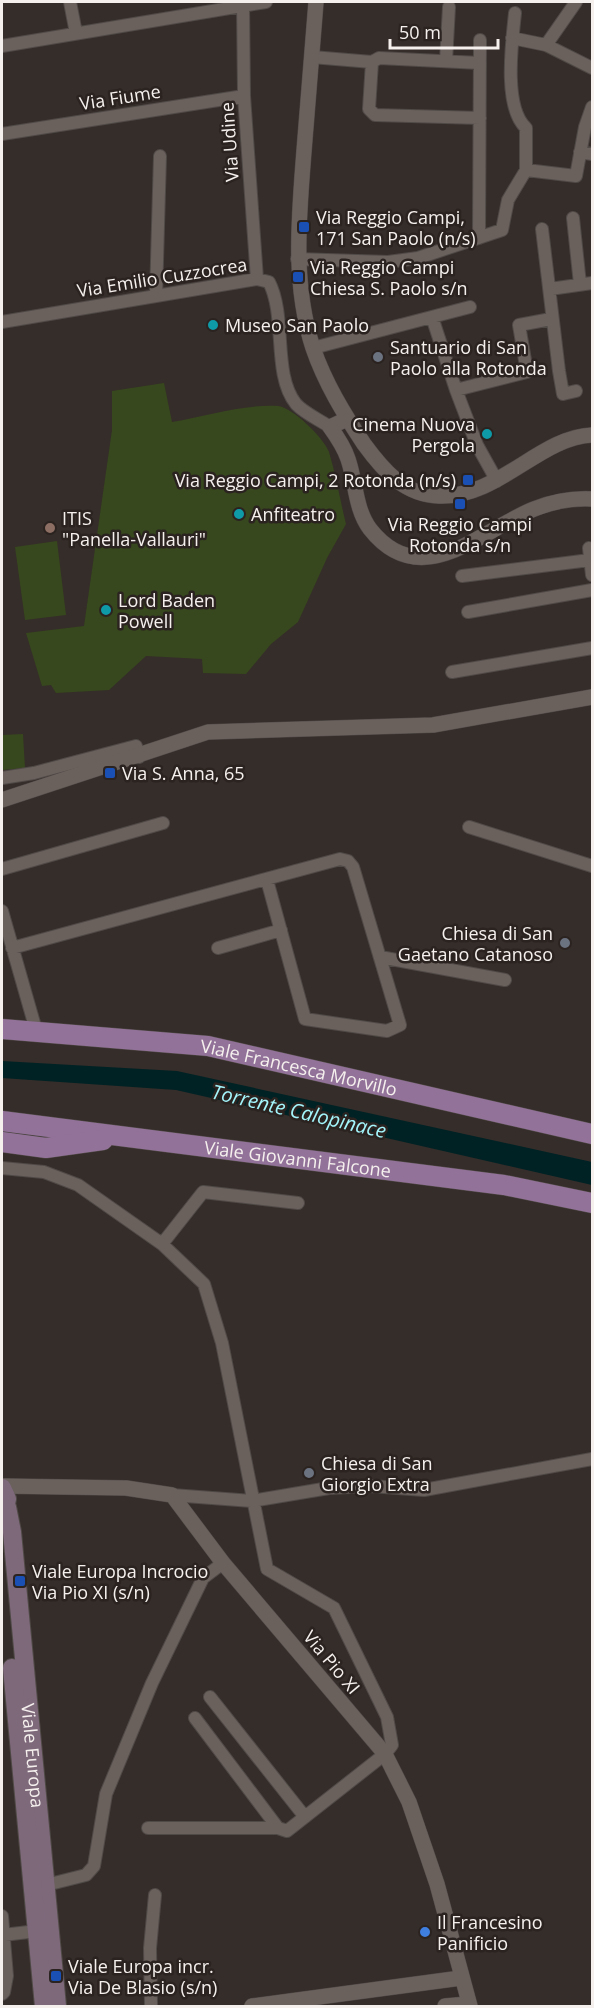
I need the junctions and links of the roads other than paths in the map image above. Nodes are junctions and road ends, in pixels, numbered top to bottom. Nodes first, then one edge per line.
1 (70, 2) edge
2 (266, 2) edge
3 (316, 2) edge
4 (576, 2) edge
5 (243, 3) edge
6 (449, 7) dead end
7 (515, 13) dead end
8 (76, 33) junction
9 (512, 38) junction
10 (480, 40) dead end
11 (546, 45) junction
12 (2, 46) edge
13 (312, 57) junction
14 (446, 61) junction
15 (372, 62) junction
16 (480, 63) junction
17 (592, 68) edge
18 (244, 96) junction
19 (592, 107) edge
20 (480, 118) junction
21 (2, 134) edge
22 (586, 153) edge
23 (160, 156) dead end
24 (526, 170) junction
25 (573, 218) dead end
26 (542, 229) dead end
27 (479, 238) junction
28 (297, 259) junction
29 (257, 279) junction
30 (586, 283) edge
31 (550, 289) junction
32 (156, 296) junction
33 (470, 307) dead end
34 (432, 317) junction
35 (551, 319) junction
36 (2, 322) edge
37 (313, 348) junction
38 (456, 390) junction
39 (576, 391) dead end
40 (347, 419) junction
41 (330, 427) junction
42 (592, 435) edge
43 (497, 480) junction
44 (592, 499) edge
45 (592, 575) edge
46 (462, 576) dead end
47 (592, 591) edge
48 (468, 612) dead end
49 (592, 648) edge
50 (452, 672) dead end
51 (592, 697) edge
52 (139, 757) junction
53 (2, 778) edge
54 (2, 800) edge
55 (163, 823) dead end
56 (469, 827) dead end
57 (592, 866) edge
58 (2, 869) edge
59 (267, 880) junction
60 (2, 911) edge
61 (281, 930) junction
62 (12, 948) junction
63 (218, 948) dead end
64 (380, 957) junction
65 (505, 980) dead end
66 (2, 1029) edge
67 (36, 1030) junction
68 (2, 1121) edge
69 (592, 1134) edge
70 (118, 1137) junction
71 (2, 1142) edge
72 (2, 1168) edge
73 (298, 1203) dead end
74 (592, 1203) edge
75 (162, 1244) junction
76 (592, 1459) edge
77 (2, 1487) edge
78 (32, 1487) junction
79 (172, 1495) junction
80 (252, 1501) junction
81 (4, 1513) edge
82 (2, 1553) edge
83 (223, 1563) junction
84 (210, 1697) dead end
85 (195, 1718) dead end
86 (385, 1754) junction
87 (305, 1817) junction
88 (148, 1828) dead end
89 (278, 1828) junction
90 (46, 1885) junction
91 (155, 1896) dead end
92 (2, 1916) edge
93 (37, 1931) junction
94 (3, 1935) junction
95 (461, 1978) junction
96 (2, 1994) edge
97 (469, 2005) edge
98 (44, 2007) edge
99 (57, 2007) edge
100 (152, 2007) edge
101 (252, 2007) edge
102 (445, 2007) edge

1 - 8 street
2 - 5 street
3 - 13 street
4 - 11 street
5 - 8 street
5 - 18 street, Via Udine
6 - 14 street
7 - 9 street
8 - 12 street
9 - 11 street
9 - 24 street
10 - 16 street
11 - 17 street
13 - 15 street
13 - 28 street
14 - 15 street
14 - 16 street
15 - 20 street
16 - 20 street
18 - 21 street, Via Fiume
18 - 29 street, Via Udine
19 - 22 street
20 - 27 street
22 - 24 street
23 - 32 street
24 - 27 street
25 - 30 street
26 - 31 street
27 - 28 street
28 - 37 street
29 - 32 street, Via Emilio Cuzzocrea
29 - 41 street, Via Emilio Cuzzocrea
30 - 31 street
31 - 35 street
32 - 36 street, Via Emilio Cuzzocrea
33 - 34 street
34 - 37 street
34 - 38 street
35 - 38 street
35 - 39 street
37 - 40 street
38 - 43 street
40 - 41 street
40 - 43 street
41 - 44 street
42 - 43 street
45 - 46 street
47 - 48 street
49 - 50 street
51 - 52 street
52 - 53 street
52 - 54 street
55 - 58 street
56 - 57 street
59 - 61 street
59 - 62 street
59 - 64 street
60 - 62 street
61 - 63 street
61 - 64 street
62 - 67 street
64 - 65 street
66 - 67 main road, Viale Francesca Morvillo
67 - 69 main road, Viale Francesca Morvillo
68 - 70 main road, Viale Giovanni Falcone
70 - 71 main road
70 - 74 main road, Viale Giovanni Falcone
72 - 75 street
73 - 75 street
75 - 80 street
76 - 80 street
77 - 78 street
77 - 81 main road, Viale Europa
78 - 79 street
78 - 81 street
79 - 80 street
79 - 83 street, Via Pio XI
80 - 86 street
81 - 90 main road, Viale Europa
82 - 93 main road, Viale Europa
83 - 86 street, Via Pio XI
83 - 90 street
84 - 87 street
85 - 89 street
86 - 87 street
86 - 95 street, Via Pio XI
87 - 89 street
88 - 89 street
90 - 99 main road, Viale Europa
91 - 100 street
92 - 94 street
93 - 94 street
93 - 98 main road, Viale Europa
94 - 96 street
95 - 97 street, Via Pio XI
95 - 101 street
97 - 102 street

